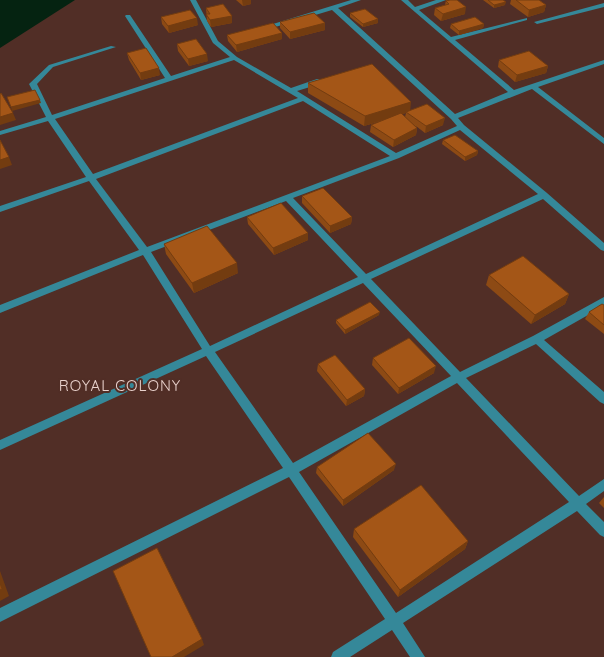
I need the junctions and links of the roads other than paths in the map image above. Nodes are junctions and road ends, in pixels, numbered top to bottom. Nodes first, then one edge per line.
1 (193, 0) edge
2 (358, 0) edge
3 (404, 0) edge
4 (443, 0) edge
5 (604, 5) edge
6 (334, 8) junction
7 (414, 8) junction
8 (128, 16) dead end
9 (524, 19) edge
10 (537, 22) dead end
11 (252, 31) edge
12 (450, 39) junction
13 (114, 47) dead end
14 (235, 58) junction
15 (604, 62) edge
16 (170, 80) junction
17 (327, 80) edge
18 (533, 86) junction
19 (291, 90) junction
20 (514, 93) junction
21 (304, 98) junction
22 (454, 117) junction
23 (50, 118) junction
24 (461, 127) junction
25 (0, 133) edge
26 (604, 142) edge
27 (396, 156) junction
28 (91, 178) junction
29 (544, 195) junction
30 (288, 198) junction
31 (0, 209) edge
32 (604, 248) edge
33 (145, 250) junction
34 (364, 279) junction
35 (604, 300) edge
36 (0, 309) edge
37 (537, 339) junction
38 (208, 351) junction
39 (459, 377) junction
40 (604, 399) edge
41 (0, 445) edge
42 (291, 470) junction
43 (604, 484) edge
44 (577, 504) junction
45 (604, 531) edge
46 (0, 615) edge
47 (393, 621) junction
48 (338, 657) edge
49 (418, 657) edge

1 - 14 street
2 - 6 street
3 - 7 street
4 - 7 street
5 - 10 street
6 - 11 street
6 - 22 street
7 - 12 street
8 - 16 street
9 - 12 street
12 - 20 street
13 - 23 street
14 - 16 street
14 - 19 street
15 - 18 street
16 - 23 street
17 - 19 street
18 - 20 street
18 - 26 street
19 - 21 street
20 - 22 street
21 - 27 street
21 - 28 street
22 - 24 street
23 - 25 street
23 - 28 street
24 - 27 street
24 - 29 street
27 - 30 street
28 - 31 street
28 - 33 street
29 - 32 street
29 - 34 street
30 - 33 street
30 - 34 street
33 - 36 street
33 - 38 street
34 - 38 street
34 - 39 street
35 - 37 street
37 - 39 street
37 - 40 street
38 - 41 street
38 - 42 street
39 - 42 street
39 - 44 street
42 - 46 street
42 - 47 street
43 - 44 street
44 - 45 street
44 - 47 street
47 - 48 street
47 - 49 street

